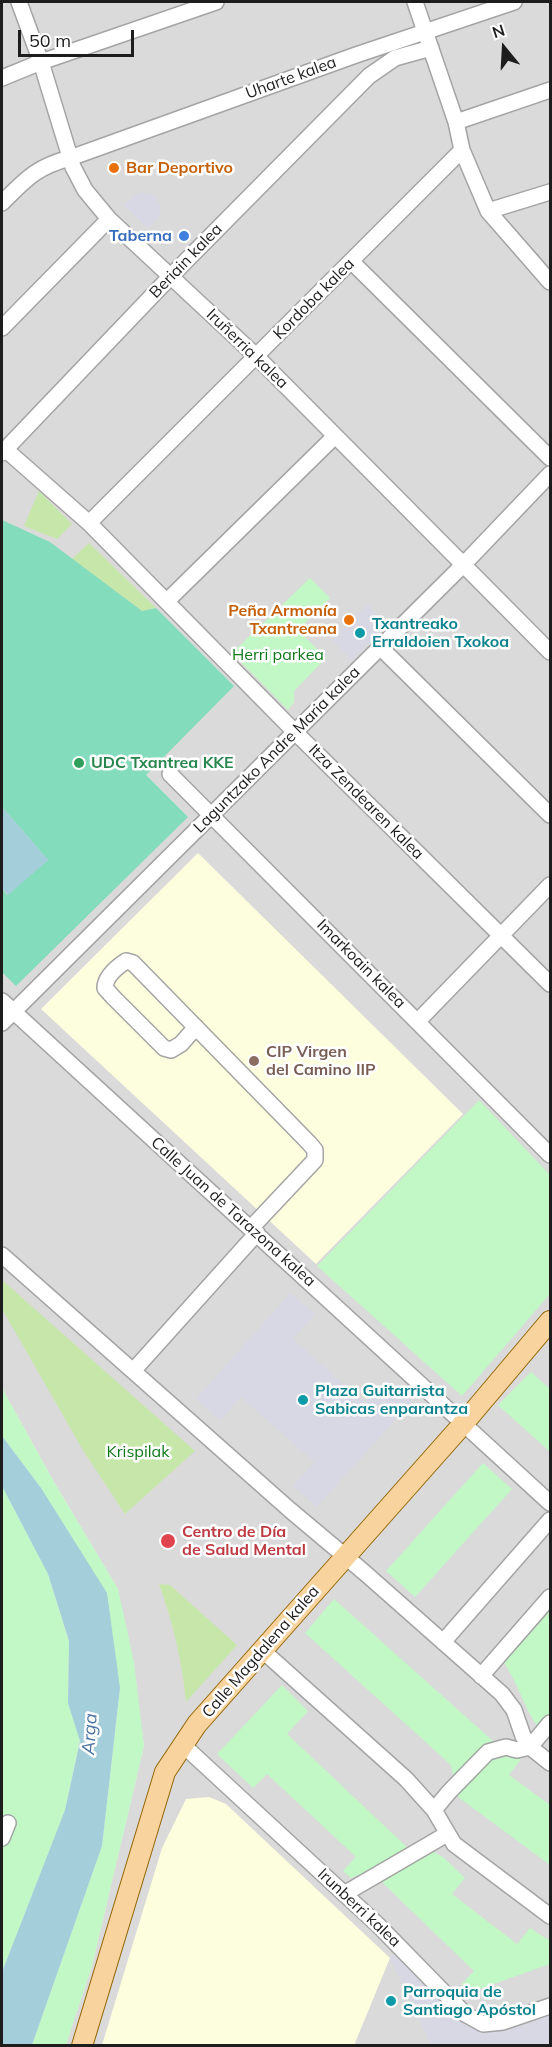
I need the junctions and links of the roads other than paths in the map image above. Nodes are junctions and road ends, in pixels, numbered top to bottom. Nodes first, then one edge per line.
1 (19, 2) edge
2 (216, 2) edge
3 (415, 2) edge
4 (514, 2) edge
5 (426, 31) junction
6 (431, 48) junction
7 (356, 55) junction
8 (41, 62) junction
9 (369, 76) junction
10 (2, 78) edge
11 (550, 90) edge
12 (456, 122) junction
13 (462, 150) junction
14 (70, 158) junction
15 (550, 192) edge
16 (2, 204) edge
17 (488, 212) junction
18 (109, 219) junction
19 (351, 261) junction
20 (171, 276) junction
21 (550, 282) edge
22 (2, 328) edge
23 (256, 356) junction
24 (335, 436) junction
25 (3, 451) edge
26 (550, 458) edge
27 (550, 474) edge
28 (89, 524) junction
29 (457, 566) junction
30 (167, 601) junction
31 (380, 647) junction
32 (550, 652) edge
33 (293, 730) junction
34 (170, 774) dead end
35 (214, 810) junction
36 (550, 815) edge
37 (550, 885) edge
38 (502, 935) junction
39 (550, 984) edge
40 (2, 1001) edge
41 (13, 1012) junction
42 (418, 1021) junction
43 (2, 1023) edge
44 (196, 1028) junction
45 (550, 1155) edge
46 (254, 1231) junction
47 (2, 1255) edge
48 (550, 1322) edge
49 (133, 1371) junction
50 (463, 1425) junction
51 (550, 1503) edge
52 (550, 1520) edge
53 (345, 1557) junction
54 (550, 1597) edge
55 (443, 1642) junction
56 (262, 1650) junction
57 (481, 1676) junction
58 (550, 1723) edge
59 (183, 1745) junction
60 (530, 1747) junction
61 (550, 1763) edge
62 (434, 1810) junction
63 (5, 1824) edge
64 (447, 1834) junction
65 (2, 1838) edge
66 (344, 1894) junction
67 (550, 1916) edge
68 (550, 2006) edge
69 (82, 2046) edge

1 - 8 street, Iruñerria kalea
2 - 8 street
3 - 5 street
4 - 5 street, Uharte kalea
5 - 6 street
5 - 7 street, Uharte kalea
6 - 9 street, Beriain kalea
6 - 12 street
7 - 9 street
7 - 14 street, Uharte kalea
8 - 10 street
8 - 14 street, Iruñerria kalea
9 - 20 street, Beriain kalea
11 - 12 street
12 - 13 street
13 - 17 street
13 - 19 street, Kordoba kalea
14 - 16 street, Uharte kalea
14 - 18 street, Iruñerria kalea
15 - 17 street
17 - 21 street
18 - 20 street, Iruñerria kalea
18 - 22 street
19 - 23 street, Kordoba kalea
19 - 26 street
20 - 23 street, Iruñerria kalea
20 - 25 street, Beriain kalea
23 - 24 street, Iruñerria kalea
23 - 28 street, Kordoba kalea
24 - 29 street, Iruñerria kalea
24 - 30 street
25 - 28 street, Itza Zendearen kalea
27 - 29 street, Laguntzako Andre Maria kalea
28 - 30 street, Itza Zendearen kalea
29 - 31 street, Laguntzako Andre Maria kalea
29 - 32 street, Iruñerria kalea
29 - 33 street, Laguntzako Andre Maria kalea
30 - 33 street, Itza Zendearen kalea
31 - 33 street, Laguntzako Andre Maria kalea
31 - 36 street
33 - 35 street, Laguntzako Andre Maria kalea
33 - 38 street, Itza Zendearen kalea
34 - 35 street, Imarkoain kalea
35 - 41 street, Laguntzako Andre Maria kalea
35 - 42 street, Imarkoain kalea
37 - 38 street
38 - 39 street, Itza Zendearen kalea
38 - 42 street
40 - 41 street, Calle Juan de Tarazona kalea
41 - 43 street, Laguntzako Andre Maria kalea
41 - 46 street, Calle Juan de Tarazona kalea
42 - 45 street, Imarkoain kalea
44 - 44 street
44 - 46 street
46 - 49 street
46 - 50 street, Calle Juan de Tarazona kalea
47 - 49 street
48 - 50 main road, Calle Magdalena kalea
49 - 53 street
50 - 51 street, Calle Juan de Tarazona kalea
50 - 53 main road, Calle Magdalena kalea
52 - 55 street
53 - 55 street
53 - 56 main road, Calle Magdalena kalea
54 - 57 street
55 - 57 street
56 - 59 main road, Calle Magdalena kalea
56 - 62 street
57 - 60 street
58 - 60 street
59 - 66 street, Irunberri kalea
59 - 69 main road, Calle Magdalena kalea
60 - 61 street
60 - 62 street
62 - 64 street
63 - 65 street
64 - 66 street
64 - 67 street
66 - 68 street, Irunberri kalea

